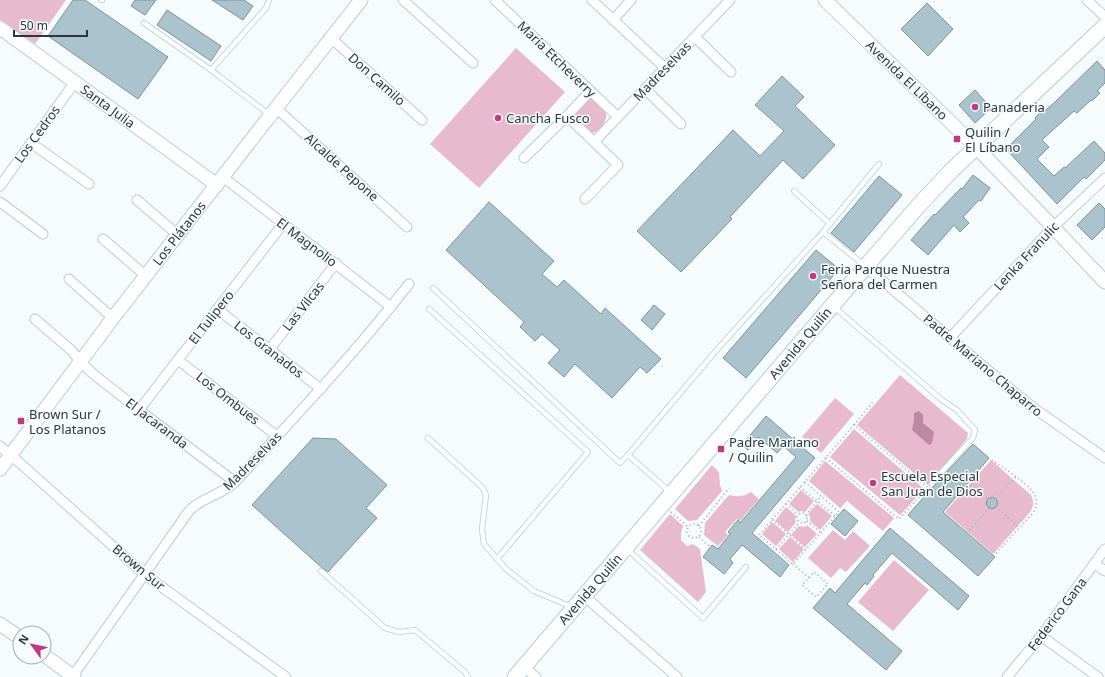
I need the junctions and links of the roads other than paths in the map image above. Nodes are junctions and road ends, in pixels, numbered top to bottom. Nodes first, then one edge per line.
1 (269, 0) edge
2 (403, 0) edge
3 (495, 0) edge
4 (592, 0) edge
5 (631, 0) edge
6 (730, 0) edge
7 (825, 0) edge
8 (1087, 0) edge
9 (359, 1) edge
10 (1105, 17) edge
11 (613, 20) junction
12 (144, 22) dead end
13 (1105, 26) edge
14 (0, 28) edge
15 (695, 37) junction
16 (331, 38) junction
17 (473, 63) dead end
18 (665, 68) junction
19 (211, 70) junction
20 (731, 72) dead end
21 (75, 82) junction
22 (645, 89) junction
23 (590, 91) junction
24 (274, 111) junction
25 (567, 116) junction
26 (618, 117) junction
27 (422, 120) dead end
28 (681, 124) dead end
29 (594, 142) junction
30 (31, 143) junction
31 (976, 147) junction
32 (524, 158) dead end
33 (879, 164) dead end
34 (1105, 178) edge
35 (220, 181) junction
36 (89, 184) dead end
37 (0, 186) edge
38 (794, 191) dead end
39 (585, 199) dead end
40 (137, 200) dead end
41 (0, 202) edge
42 (283, 224) junction
43 (830, 224) junction
44 (407, 227) dead end
45 (1053, 227) junction
46 (823, 232) junction
47 (43, 234) dead end
48 (178, 235) junction
49 (103, 239) dead end
50 (336, 263) junction
51 (865, 266) junction
52 (146, 276) junction
53 (69, 280) dead end
54 (1105, 282) edge
55 (409, 284) dead end
56 (433, 288) dead end
57 (832, 305) junction
58 (391, 307) junction
59 (217, 309) junction
60 (429, 309) dead end
61 (113, 318) junction
62 (35, 319) dead end
63 (950, 338) junction
64 (270, 349) junction
65 (178, 360) junction
66 (80, 361) junction
67 (321, 389) junction
68 (139, 410) junction
69 (277, 436) junction
70 (428, 438) dead end
71 (5, 450) edge
72 (628, 455) junction
73 (1105, 458) edge
74 (0, 469) edge
75 (936, 478) road end
76 (236, 482) junction
77 (672, 493) junction
78 (625, 548) junction
79 (1105, 549) edge
80 (498, 559) junction
81 (1094, 564) junction
82 (746, 567) dead end
83 (321, 571) dead end
84 (1105, 571) edge
85 (144, 574) junction
86 (584, 596) junction
87 (574, 608) junction
88 (0, 624) edge
89 (12, 632) edge
90 (1041, 636) junction
91 (52, 661) edge
92 (519, 672) edge
93 (73, 677) edge
94 (286, 677) edge
95 (468, 677) edge
96 (536, 677) edge
97 (677, 677) edge
98 (1007, 677) edge
99 (1098, 677) edge

1 - 19 lane
2 - 17 street
3 - 23 street, María Etcheverry
4 - 11 street
5 - 11 street
6 - 15 street, Madreselvas
7 - 31 street, Avenida El Líbano
8 - 10 street
9 - 16 street, Los Plátanos
11 - 18 street
12 - 19 lane
13 - 31 main road, Avenida Quilín
14 - 21 street, Santa Julia
15 - 18 street, Madreselvas
15 - 20 street
16 - 24 street, Los Plátanos
16 - 27 street, Don Camilo
18 - 22 street, Madreselvas
19 - 24 lane
21 - 30 street, Los Cedros
21 - 35 street, Santa Julia
22 - 26 street, Madreselvas
22 - 28 street
23 - 25 street
23 - 26 street, María Etcheverry
24 - 35 street, Los Plátanos
24 - 44 street, Alcalde Pepone
25 - 29 street
25 - 32 street
26 - 29 street, Madreselvas
29 - 39 street
30 - 36 street
30 - 37 street, Los Cedros
31 - 45 street, Avenida El Líbano
31 - 51 main road, Avenida Quilín
33 - 43 lane
34 - 45 street, Lenka Franulic
35 - 42 street, El Magnolio
35 - 48 street, Los Plátanos
38 - 43 lane
40 - 48 street
41 - 47 street
42 - 50 street, El Magnolio
42 - 59 street, El Tulipero
43 - 46 lane
45 - 54 street, Avenida El Líbano
45 - 63 street, Lenka Franulic
46 - 51 lane
46 - 72 lane
48 - 52 street, Los Plátanos
49 - 52 street
50 - 58 street, El Magnolio
50 - 64 street, Las Vilcas
51 - 57 main road, Avenida Quilín
51 - 63 street, Padre Mariano Chaparro
52 - 61 street, Los Plátanos
53 - 61 street
55 - 58 street, Madreselvas
56 - 72 lane
57 - 75 lane
57 - 77 main road, Avenida Quilín
58 - 67 street, Madreselvas
59 - 64 street, Los Granados
59 - 65 street, El Tulipero
60 - 80 lane
61 - 66 street, Los Plátanos
62 - 66 street, El Jacaranda
63 - 73 street, Padre Mariano Chaparro
64 - 67 street, Los Granados
65 - 68 street, El Tulipero
65 - 69 street, Los Ombues
66 - 68 street, El Jacaranda
66 - 71 street, Los Plátanos
67 - 69 street, Madreselvas
68 - 76 street, El Jacaranda
69 - 76 street, Madreselvas
70 - 80 lane
71 - 74 street, Los Plátanos
71 - 85 street, Brown Sur
72 - 77 lane
76 - 85 street, Madreselvas
77 - 78 main road, Avenida Quilín
78 - 82 lane
78 - 86 main road, Avenida Quilín
79 - 81 street, Federico Gana
80 - 87 lane
81 - 84 street
81 - 90 street, Federico Gana
83 - 95 lane
85 - 93 street, Madreselvas
85 - 94 street, Brown Sur
86 - 87 main road, Avenida Quilín
86 - 97 street
87 - 92 main road, Avenida Quilín
88 - 89 street
90 - 98 street, Federico Gana
90 - 99 street
91 - 93 street
92 - 96 street

